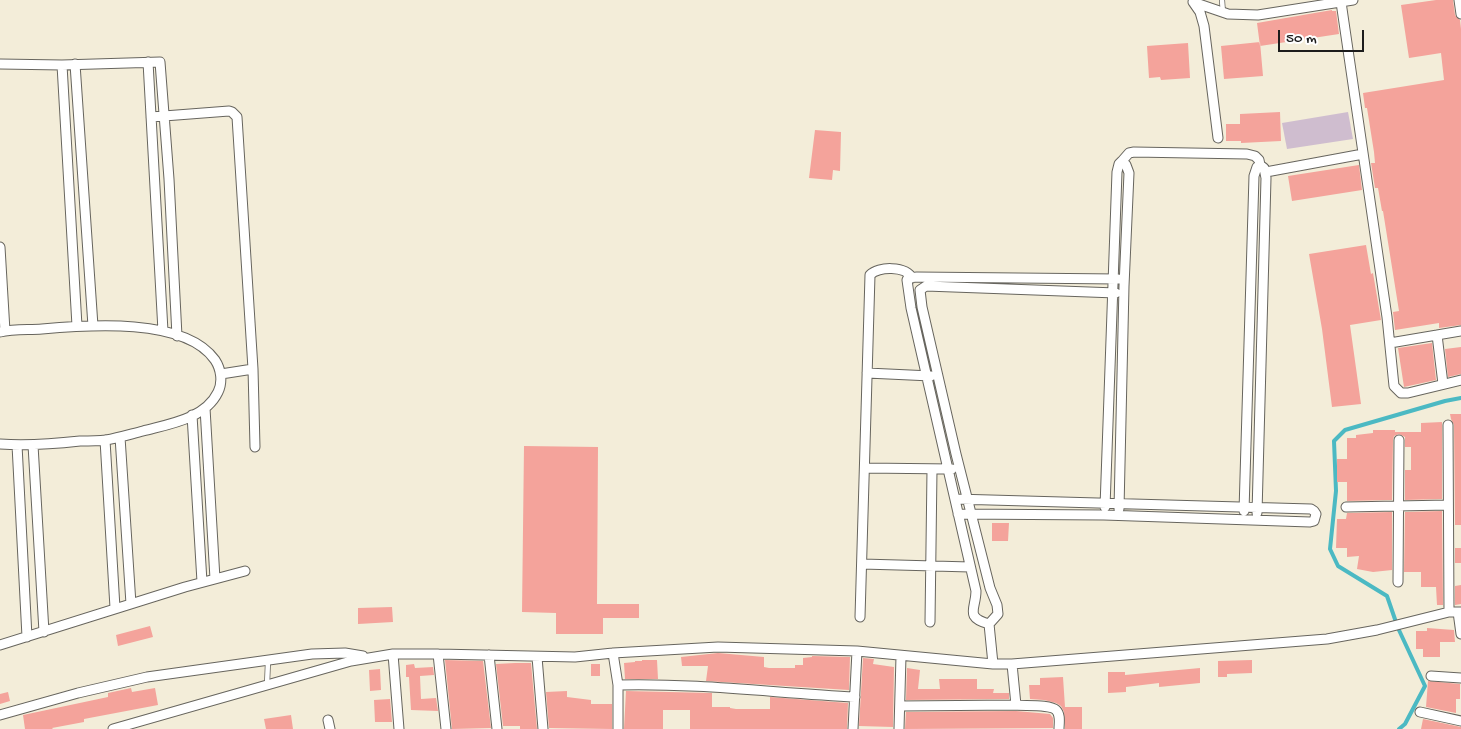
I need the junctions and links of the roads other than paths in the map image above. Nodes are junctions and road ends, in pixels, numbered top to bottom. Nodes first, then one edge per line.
1 (1222, 0) edge
2 (1353, 0) edge
3 (1459, 0) edge
4 (1192, 1) edge
5 (1340, 2) junction
6 (1223, 12) junction
7 (1461, 14) edge
8 (148, 62) junction
9 (0, 64) edge
10 (75, 64) junction
11 (62, 65) junction
12 (164, 116) junction
13 (151, 117) junction
14 (1218, 138) dead end
15 (1363, 154) junction
16 (1122, 160) junction
17 (1263, 168) junction
18 (0, 247) edge
19 (912, 278) junction
20 (1113, 279) junction
21 (1125, 279) junction
22 (1113, 293) junction
23 (1124, 293) junction
24 (77, 326) junction
25 (93, 326) junction
26 (3, 331) edge
27 (1461, 331) edge
28 (163, 332) junction
29 (1437, 335) junction
30 (177, 336) junction
31 (1390, 343) junction
32 (254, 369) junction
33 (867, 373) junction
34 (221, 374) junction
35 (926, 376) junction
36 (938, 376) junction
37 (1461, 380) edge
38 (1443, 384) junction
39 (206, 408) junction
40 (192, 415) junction
41 (1448, 425) dead end
42 (120, 436) junction
43 (105, 440) junction
44 (1399, 440) dead end
45 (0, 444) edge
46 (34, 444) junction
47 (17, 445) junction
48 (255, 447) dead end
49 (865, 468) junction
50 (948, 469) junction
51 (960, 469) junction
52 (932, 470) junction
53 (967, 498) junction
54 (955, 499) junction
55 (1105, 502) junction
56 (1120, 503) junction
57 (1448, 505) junction
58 (1398, 506) junction
59 (1245, 507) junction
60 (1346, 507) dead end
61 (1257, 508) junction
62 (971, 513) junction
63 (958, 514) junction
64 (1104, 515) junction
65 (1119, 515) junction
66 (1244, 519) junction
67 (1257, 519) junction
68 (862, 564) junction
69 (931, 566) junction
70 (970, 567) junction
71 (246, 571) dead end
72 (215, 579) junction
73 (202, 582) junction
74 (1398, 582) dead end
75 (130, 604) junction
76 (115, 608) junction
77 (1456, 612) edge
78 (860, 617) dead end
79 (930, 622) dead end
80 (988, 624) junction
81 (44, 632) junction
82 (1461, 634) edge
83 (27, 637) junction
84 (0, 645) edge
85 (857, 651) junction
86 (613, 652) junction
87 (393, 654) junction
88 (438, 654) junction
89 (489, 655) junction
90 (537, 656) junction
91 (901, 656) junction
92 (370, 658) junction
93 (268, 661) junction
94 (993, 664) junction
95 (1012, 664) junction
96 (1431, 676) dead end
97 (1461, 678) edge
98 (618, 685) junction
99 (267, 686) junction
100 (855, 697) junction
101 (1016, 705) junction
102 (900, 706) junction
103 (1420, 712) dead end
104 (0, 715) edge
105 (1461, 721) edge
106 (113, 729) edge
107 (399, 729) edge
108 (446, 729) edge
109 (497, 729) edge
110 (543, 729) edge
111 (618, 729) edge
112 (853, 729) edge
113 (899, 729) edge
114 (1059, 729) edge

1 - 6 lane
2 - 5 street
3 - 7 street
4 - 6 street
4 - 14 street
5 - 6 street
5 - 15 street
8 - 10 street
8 - 12 street
8 - 13 street
9 - 11 street
10 - 11 street
10 - 25 street
11 - 24 street
12 - 13 street
12 - 30 street
12 - 32 street
13 - 28 street
15 - 17 street
15 - 31 street
16 - 17 street
16 - 20 street
16 - 21 street
17 - 59 street
17 - 61 street
18 - 26 street
19 - 20 street
19 - 33 street
19 - 35 street
20 - 21 street
20 - 22 street
21 - 23 street
22 - 23 street
22 - 36 street
22 - 55 street
23 - 56 street
24 - 25 street
24 - 26 street
25 - 28 street
27 - 29 street
28 - 30 street
29 - 31 street
29 - 38 street
30 - 34 street
31 - 38 street
32 - 34 street
32 - 48 street
33 - 35 street
33 - 49 street
34 - 39 street
35 - 36 street
35 - 50 street
36 - 51 street
37 - 38 street
39 - 40 street
39 - 72 street
40 - 42 street
40 - 73 street
41 - 57 street
42 - 43 street
42 - 75 street
43 - 46 street
43 - 76 street
44 - 58 street
45 - 47 street
46 - 47 street
46 - 81 street
47 - 83 street
49 - 52 street
49 - 68 street
50 - 51 street
50 - 52 street
50 - 54 street
51 - 53 street
52 - 69 street
53 - 54 street
53 - 55 street
53 - 62 street
54 - 63 street
55 - 56 street
55 - 64 street
56 - 59 street
56 - 65 street
57 - 58 street
57 - 77 street
58 - 60 street
58 - 74 street
59 - 61 street
59 - 66 street
61 - 67 street
61 - 67 street
62 - 63 street
62 - 64 street
62 - 80 street
63 - 70 street
64 - 65 street
65 - 66 street
66 - 67 street
68 - 69 street
68 - 78 street
69 - 70 street
69 - 79 street
70 - 80 street
71 - 72 street
72 - 73 street
73 - 75 street
75 - 76 street
76 - 81 street
77 - 82 street
77 - 95 street
80 - 94 street
81 - 83 street
83 - 84 street
85 - 86 street
85 - 91 street
85 - 100 street
86 - 90 street
86 - 98 street
87 - 88 street
87 - 92 street
87 - 107 street
88 - 89 street
88 - 108 street
89 - 90 street
89 - 109 street
90 - 110 street
91 - 94 street
91 - 102 street
92 - 93 street
92 - 99 street
93 - 99 lane
93 - 104 street
94 - 95 street
95 - 101 street
96 - 97 street
98 - 100 street
98 - 111 street
99 - 106 street
100 - 112 street
101 - 102 street
101 - 114 street
102 - 113 street
103 - 105 street

